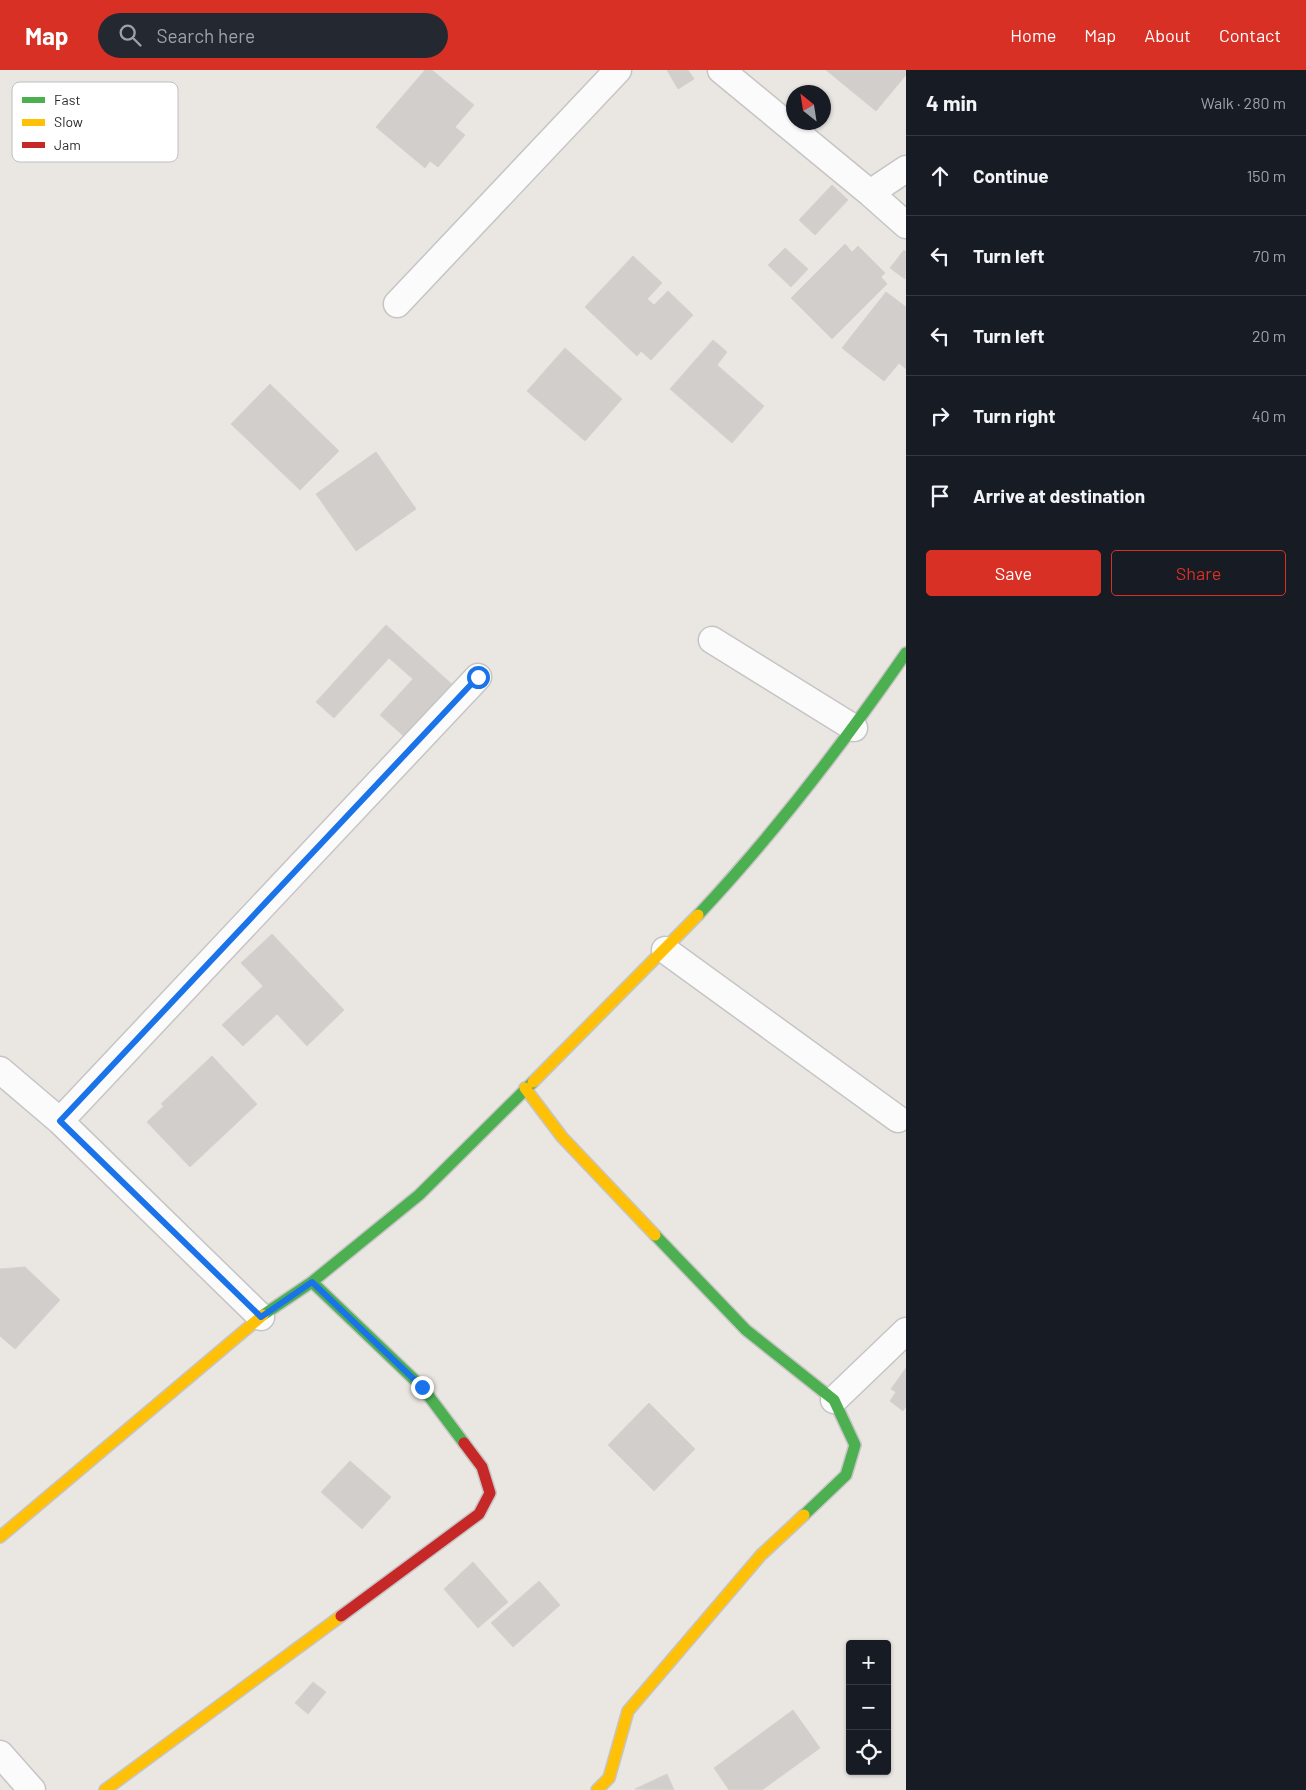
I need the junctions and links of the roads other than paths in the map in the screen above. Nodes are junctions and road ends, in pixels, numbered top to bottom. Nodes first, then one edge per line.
1 (618, 70) edge
2 (721, 70) edge
3 (906, 169) edge
4 (870, 193) junction
5 (906, 226) edge
6 (397, 304) dead end
7 (712, 640) dead end
8 (906, 653) edge
9 (478, 677) dead end
10 (854, 728) junction
11 (665, 950) junction
12 (0, 1070) edge
13 (525, 1088) junction
14 (898, 1119) dead end
15 (60, 1121) junction
16 (312, 1282) junction
17 (261, 1317) junction
18 (906, 1331) edge
19 (834, 1400) junction
20 (0, 1537) edge
21 (0, 1754) edge
22 (32, 1790) edge
23 (105, 1790) edge
24 (597, 1790) edge

1 - 6 street
2 - 4 street
3 - 4 street
4 - 5 street
7 - 10 street
8 - 10 street
9 - 15 street
10 - 11 street
11 - 13 street
11 - 14 street
12 - 15 street
13 - 16 street
13 - 19 street
15 - 17 street
16 - 17 street
16 - 23 street
17 - 20 street
18 - 19 street
19 - 24 street
21 - 22 street

